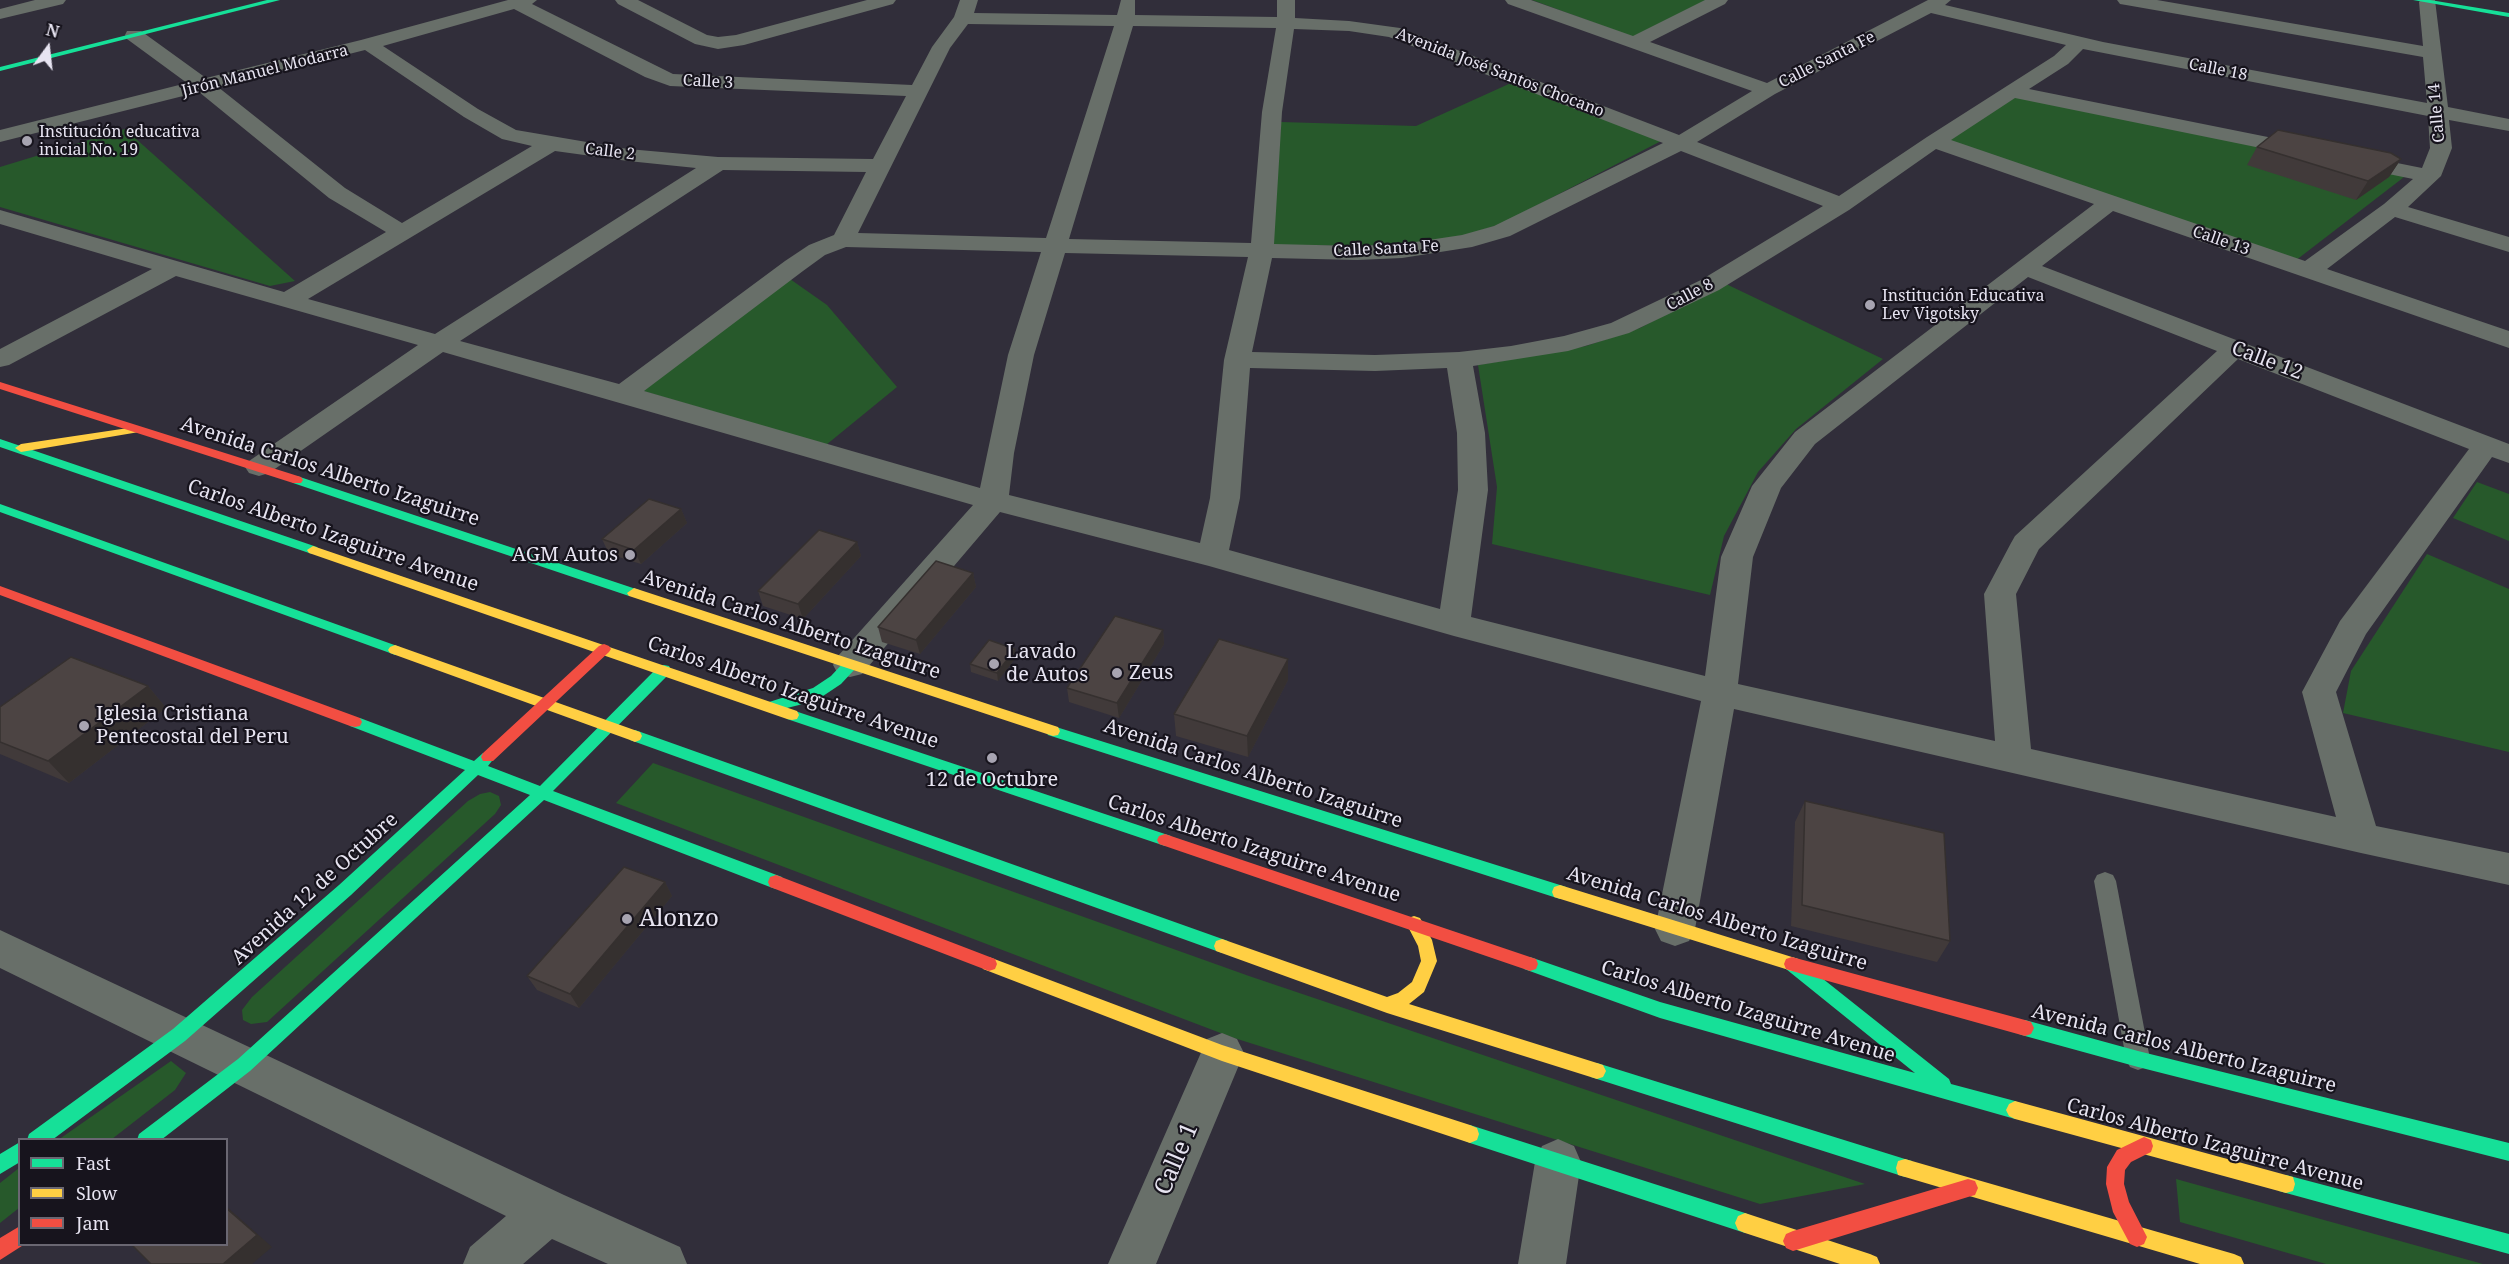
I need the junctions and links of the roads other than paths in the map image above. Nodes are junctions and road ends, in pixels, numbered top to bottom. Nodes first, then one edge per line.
1 (57, 0) edge
2 (247, 0) edge
3 (276, 0) edge
4 (887, 0) edge
5 (1514, 0) edge
6 (1719, 0) edge
7 (2126, 0) edge
8 (2422, 1) edge
9 (522, 2) edge
10 (662, 3) dead end
11 (632, 4) edge
12 (1935, 4) edge
13 (966, 9) edge
14 (1127, 10) edge
15 (1286, 12) edge
16 (0, 14) edge
17 (2509, 15) edge
18 (134, 35) junction
19 (1634, 43) junction
20 (2079, 43) junction
21 (368, 45) junction
22 (2432, 53) junction
23 (0, 62) edge
24 (0, 69) edge
25 (204, 86) junction
26 (1768, 90) junction
27 (918, 91) junction
28 (2015, 92) junction
29 (2437, 112) junction
30 (2509, 125) edge
31 (0, 136) edge
32 (1934, 141) junction
33 (1682, 142) junction
34 (550, 144) junction
35 (718, 162) junction
36 (880, 166) junction
37 (2430, 176) junction
38 (2110, 202) junction
39 (1841, 205) junction
40 (2392, 209) junction
41 (0, 217) edge
42 (403, 233) junction
43 (843, 240) junction
44 (1056, 245) junction
45 (2509, 245) edge
46 (1262, 250) junction
47 (173, 268) junction
48 (2025, 268) junction
49 (2308, 271) junction
50 (287, 302) junction
51 (2509, 340) edge
52 (439, 343) junction
53 (2235, 348) junction
54 (0, 359) edge
55 (1238, 360) junction
56 (1459, 360) junction
57 (0, 385) edge
58 (623, 394) junction
59 (135, 430) junction
60 (0, 443) edge
61 (16, 449) junction
62 (2497, 450) edge
63 (259, 467) junction
64 (993, 501) junction
65 (0, 508) edge
66 (1212, 556) junction
67 (0, 590) edge
68 (1454, 624) junction
69 (604, 649) junction
70 (850, 665) junction
71 (664, 670) junction
72 (1720, 693) junction
73 (546, 703) junction
74 (771, 707) junction
75 (609, 726) junction
76 (2014, 760) junction
77 (477, 768) junction
78 (542, 793) junction
79 (2361, 838) junction
80 (2509, 869) edge
81 (2105, 881) dead end
82 (1414, 923) junction
83 (1675, 929) junction
84 (0, 948) edge
85 (1792, 964) junction
86 (1387, 1005) junction
87 (179, 1035) junction
88 (1222, 1053) junction
89 (2138, 1059) junction
90 (244, 1065) junction
91 (1954, 1093) junction
92 (39, 1138) edge
93 (149, 1138) edge
94 (2144, 1146) junction
95 (18, 1152) edge
96 (2509, 1152) edge
97 (1558, 1162) junction
98 (0, 1165) edge
99 (1968, 1188) junction
100 (547, 1212) junction
101 (18, 1237) edge
102 (2137, 1237) junction
103 (1793, 1241) junction
104 (2509, 1244) edge
105 (0, 1250) edge
106 (487, 1264) edge
107 (663, 1264) edge
108 (1132, 1264) edge
109 (1542, 1264) edge
110 (1870, 1264) edge
111 (2234, 1264) edge

1 - 16 street
2 - 23 main road
3 - 18 main road
4 - 11 street
5 - 19 street
6 - 19 street
7 - 22 street
8 - 17 main road
8 - 22 street, Calle 14
9 - 21 street, Jirón Manuel Modarra
9 - 27 street, Calle 3
10 - 11 street
12 - 20 street, Calle 18
12 - 26 street, Calle Santa Fe
13 - 14 street, Avenida José Santos Chocano
13 - 27 street
14 - 15 street, Avenida José Santos Chocano
14 - 44 street
15 - 33 street, Avenida José Santos Chocano
15 - 46 street
18 - 24 main road
18 - 25 street
19 - 26 street
20 - 28 street, Calle 8
20 - 29 street, Calle 18
21 - 25 street, Jirón Manuel Modarra
21 - 34 street, Calle 2
22 - 29 street, Calle 14
25 - 31 street, Jirón Manuel Modarra
25 - 42 street
26 - 33 street, Calle Santa Fe
27 - 36 street
28 - 32 street, Calle 8
28 - 37 street
29 - 30 street, Calle 18
29 - 37 street, Calle 14
32 - 38 street, Calle 13
32 - 39 street, Calle 8
33 - 39 street, Avenida José Santos Chocano
33 - 46 street, Calle Santa Fe
34 - 35 street, Calle 2
34 - 42 street
35 - 36 street, Calle 2
35 - 52 street
36 - 43 street
37 - 40 street, Calle 14
38 - 48 street
38 - 49 street, Calle 13
39 - 56 street, Calle 8
40 - 45 street
40 - 49 street, Calle 14
41 - 47 street
42 - 50 street
43 - 44 street, Calle Santa Fe
43 - 58 street
44 - 46 street, Calle Santa Fe
44 - 64 street
46 - 55 street
47 - 50 street
47 - 54 street
48 - 53 street, Calle 12
48 - 72 street
49 - 51 street, Calle 13
50 - 52 street
52 - 58 street
52 - 63 street
53 - 62 street, Calle 12
53 - 76 street
55 - 56 street, Calle 8
55 - 66 street
56 - 68 street
57 - 59 main road, Avenida Carlos Alberto Izaguirre
58 - 64 street
59 - 61 main road
59 - 63 main road, Avenida Carlos Alberto Izaguirre
60 - 61 main road, Carlos Alberto Izaguirre Avenue
61 - 69 main road, Carlos Alberto Izaguirre Avenue
62 - 79 street
63 - 70 main road, Avenida Carlos Alberto Izaguirre
64 - 66 street
64 - 70 street
65 - 73 main road
66 - 68 street
67 - 77 main road
68 - 72 street
69 - 71 main road, Carlos Alberto Izaguirre Avenue
69 - 73 main road, Avenida 12 de Octubre
70 - 74 main road
70 - 83 main road, Avenida Carlos Alberto Izaguirre
71 - 74 main road, Carlos Alberto Izaguirre Avenue
71 - 75 main road
72 - 76 street
72 - 83 street
73 - 75 main road
73 - 77 main road, Avenida 12 de Octubre
74 - 82 main road, Carlos Alberto Izaguirre Avenue
75 - 78 main road
75 - 86 main road
76 - 79 street
77 - 78 main road
77 - 87 main road, Avenida 12 de Octubre
78 - 88 main road
78 - 90 main road
79 - 80 street
81 - 89 lane
82 - 86 main road
82 - 91 main road, Carlos Alberto Izaguirre Avenue
83 - 85 main road, Avenida Carlos Alberto Izaguirre
84 - 87 street
85 - 89 main road, Avenida Carlos Alberto Izaguirre
85 - 91 main road
86 - 99 main road
87 - 90 street
87 - 92 main road, Avenida 12 de Octubre
88 - 97 main road
88 - 108 street, Calle 1
89 - 96 main road, Avenida Carlos Alberto Izaguirre
90 - 93 main road
90 - 100 street
91 - 94 main road, Carlos Alberto Izaguirre Avenue
94 - 102 main road
94 - 104 main road, Carlos Alberto Izaguirre Avenue
95 - 98 main road
97 - 103 main road
97 - 109 street
99 - 102 main road
99 - 103 main road
100 - 106 street
100 - 107 street
101 - 105 main road
102 - 111 main road
103 - 110 main road

